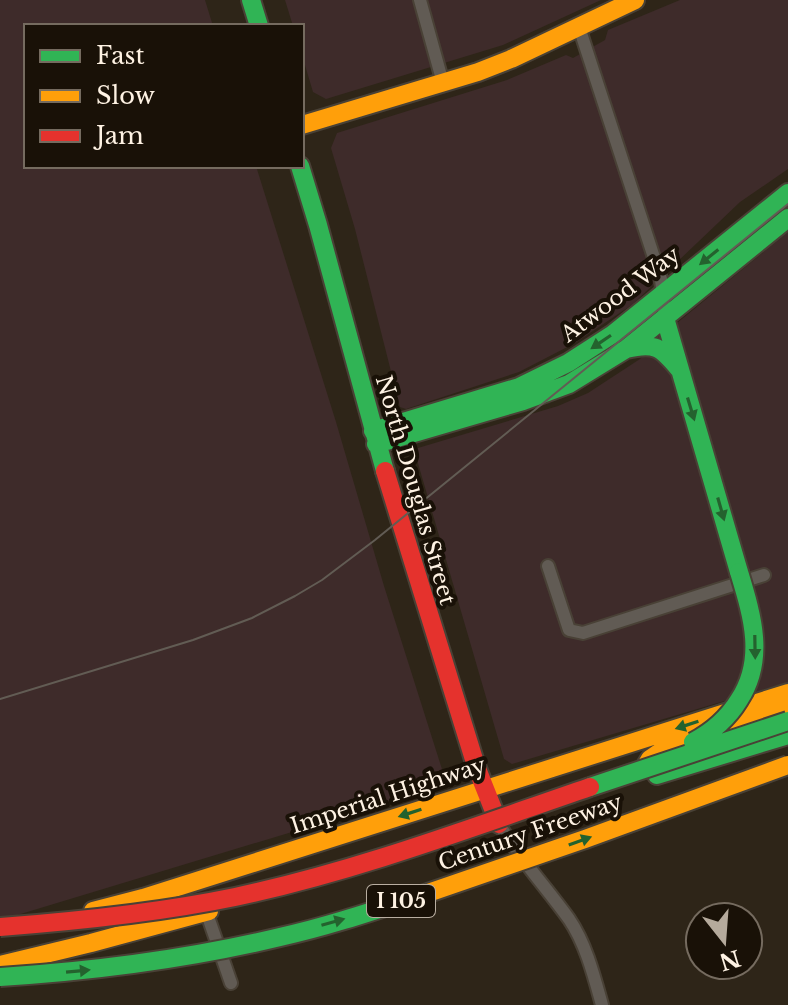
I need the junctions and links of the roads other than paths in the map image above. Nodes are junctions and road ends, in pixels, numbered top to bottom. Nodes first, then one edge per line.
1 (251, 0) edge
2 (420, 0) edge
3 (635, 0) edge
4 (258, 24) edge
5 (579, 27) junction
6 (443, 83) junction
7 (304, 124) edge
8 (301, 168) edge
9 (788, 193) edge
10 (788, 218) edge
11 (662, 294) junction
12 (665, 318) junction
13 (626, 349) junction
14 (679, 370) junction
15 (375, 438) junction
16 (548, 566) dead end
17 (764, 575) dead end
18 (788, 693) edge
19 (788, 710) edge
20 (788, 721) edge
21 (788, 735) edge
22 (788, 765) edge
23 (630, 778) junction
24 (484, 789) junction
25 (499, 824) junction
26 (202, 879) junction
27 (206, 911) junction
28 (0, 927) edge
29 (0, 934) edge
30 (30, 958) junction
31 (0, 965) edge
32 (0, 977) edge
33 (231, 983) dead end
34 (602, 1005) edge

1 - 4 main road
2 - 6 street
3 - 5 main road
5 - 6 main road
5 - 11 street
6 - 7 main road
8 - 15 main road, North Douglas Street
9 -> 11 main road, Atwood Way
10 - 12 main road, Atwood Way
11 - 12 street
11 -> 15 main road, Atwood Way
12 - 13 main road, Atwood Way
12 - 14 main road
13 - 14 main road
13 - 15 main road, Atwood Way
14 -> 23 main road, bridge
15 - 24 main road, North Douglas Street
16 - 17 street
18 -> 24 main road, Imperial Highway
19 - 23 main road
20 - 23 main road, Century Freeway / I 105, bridge
21 - 23 main road
32 -> 22 main road, Century Freeway / I 105, bridge
23 - 25 main road
23 - 28 main road, Century Freeway / I 105, bridge
24 - 25 main road, North Douglas Street
24 -> 26 main road, Imperial Highway
25 - 27 main road
25 - 34 street
26 - 29 main road, Imperial Highway
26 - 30 main road
27 - 30 main road
27 - 33 street
30 - 31 main road

